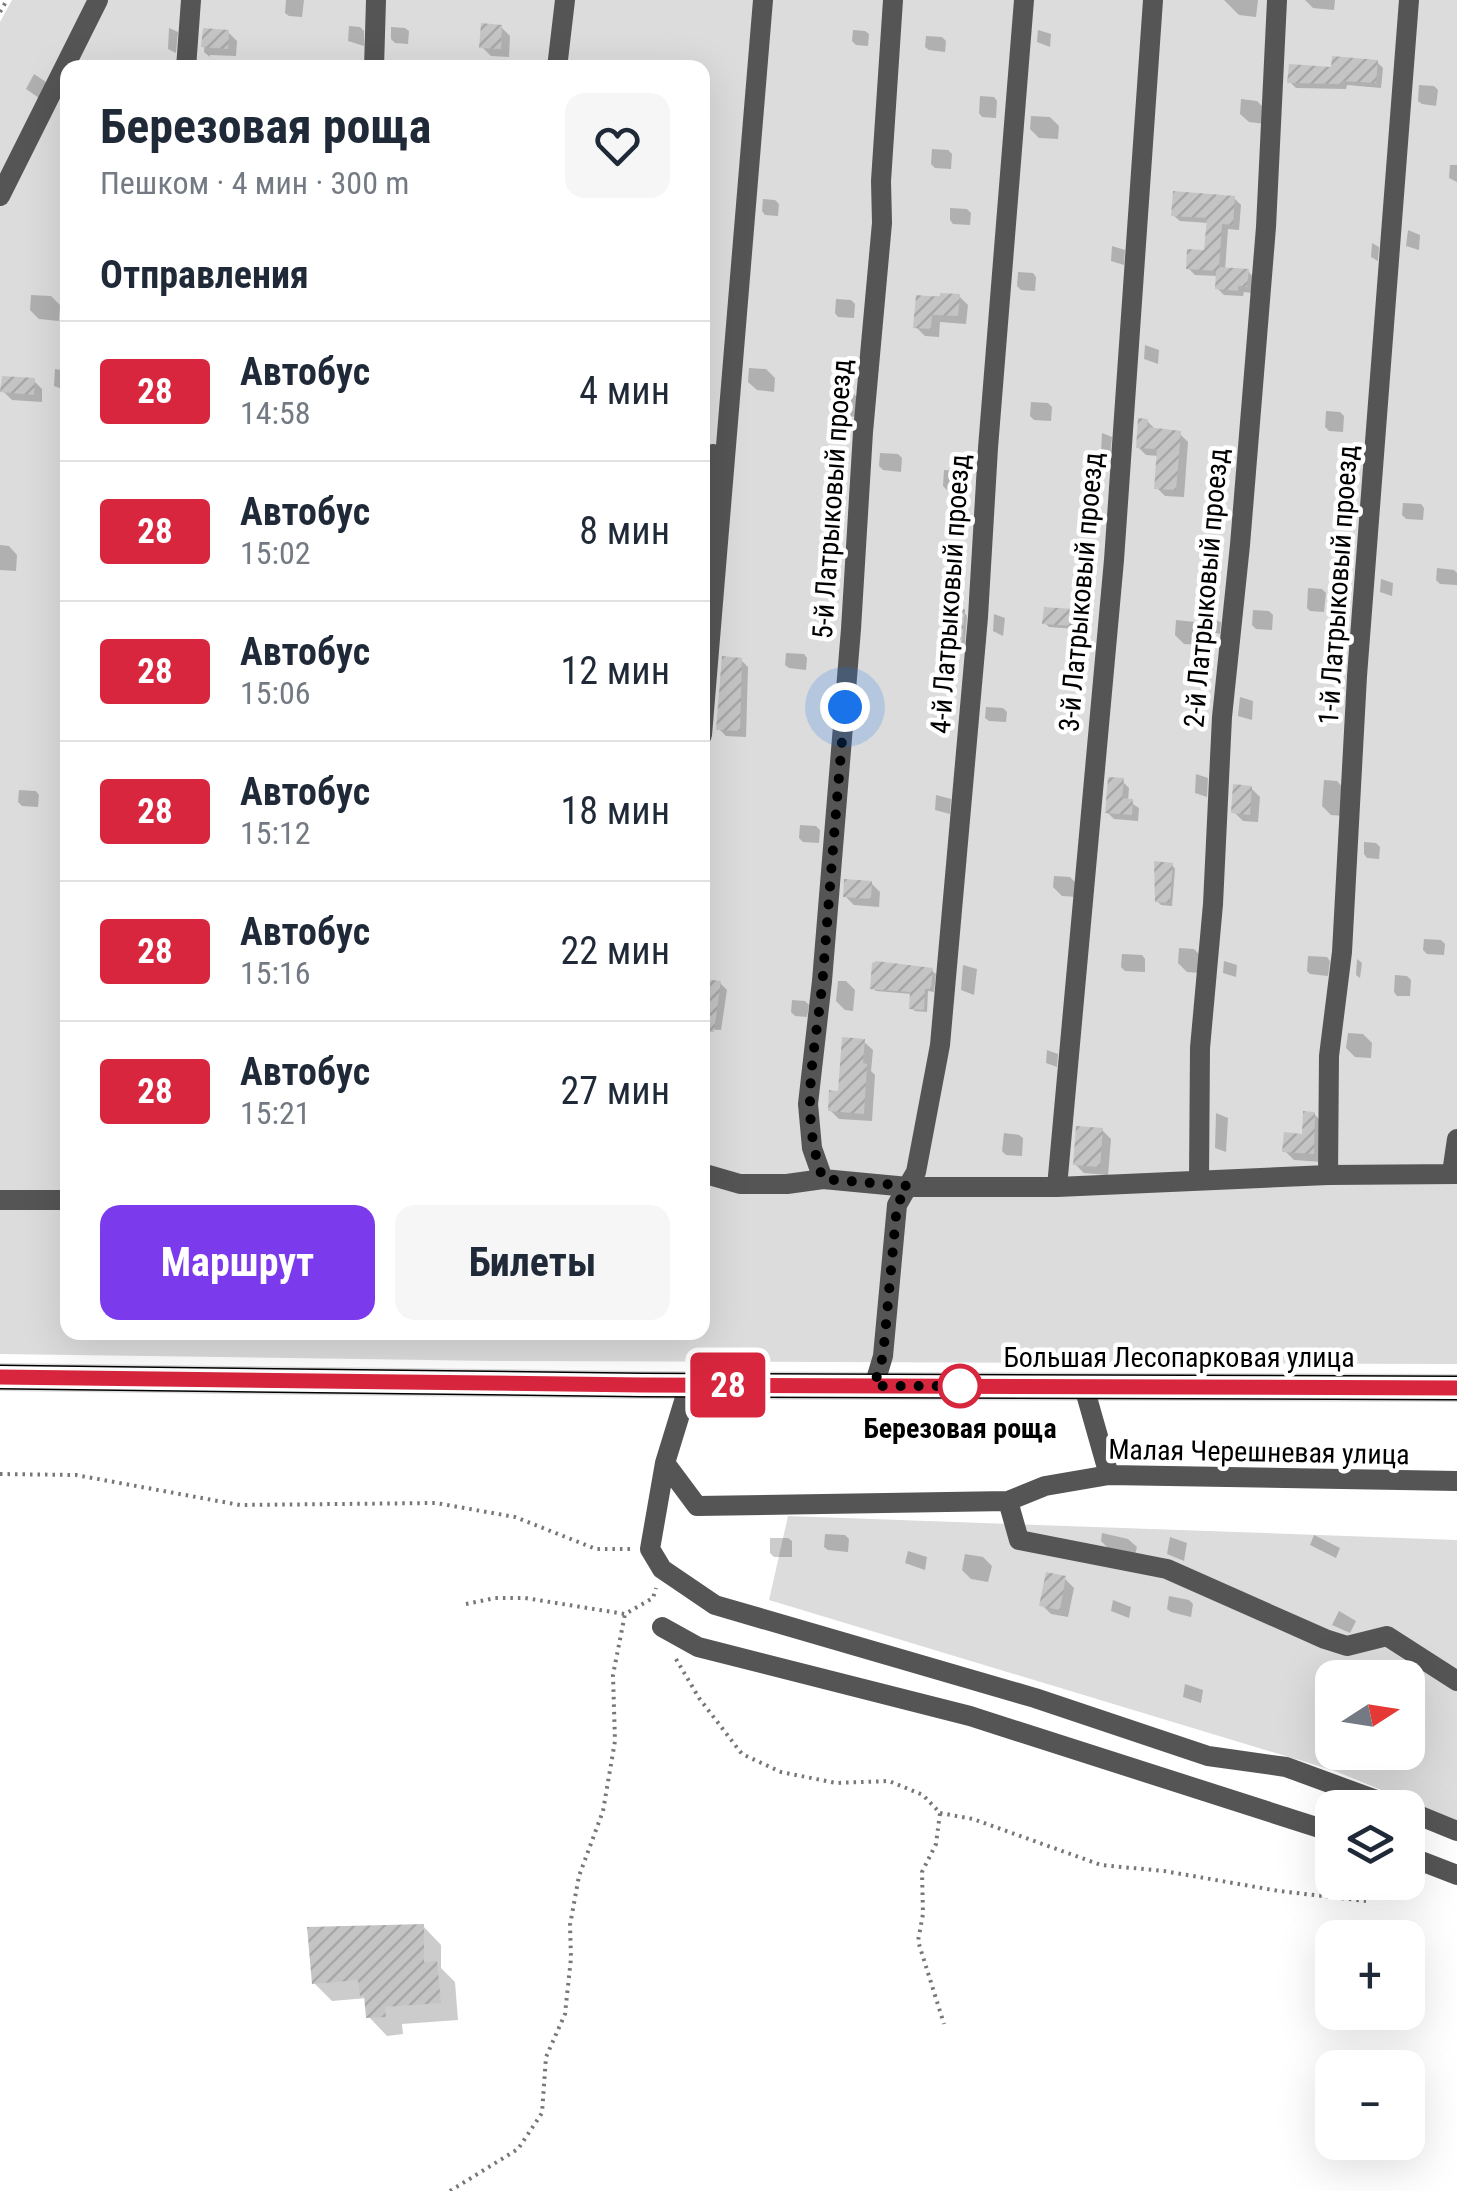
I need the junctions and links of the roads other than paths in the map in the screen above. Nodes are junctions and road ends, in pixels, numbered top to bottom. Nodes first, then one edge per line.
1 (98, 0) edge
2 (191, 0) edge
3 (376, 0) edge
4 (566, 0) edge
5 (750, 0) edge
6 (763, 0) edge
7 (893, 0) edge
8 (1024, 0) edge
9 (1153, 0) edge
10 (1278, 0) edge
11 (1409, 0) edge
12 (68, 60) edge
13 (187, 60) edge
14 (374, 60) edge
15 (559, 60) edge
16 (60, 76) edge
17 (0, 196) edge
18 (710, 477) edge
19 (710, 639) edge
20 (1457, 1138) edge
21 (1328, 1174) junction
22 (1454, 1174) edge
23 (710, 1175) edge
24 (823, 1179) junction
25 (1199, 1180) junction
26 (908, 1186) junction
27 (1057, 1187) junction
28 (0, 1200) edge
29 (60, 1200) edge
30 (0, 1377) edge
31 (689, 1385) junction
32 (874, 1386) junction
33 (1084, 1387) junction
34 (1457, 1388) edge
35 (665, 1463) junction
36 (1108, 1475) junction
37 (1457, 1481) edge
38 (1008, 1500) junction
39 (662, 1627) road end
40 (1457, 1681) edge
41 (1349, 1790) edge
42 (1425, 1818) edge
43 (1315, 1827) edge
44 (1457, 1830) edge
45 (1425, 1863) edge
46 (1457, 1875) edge

1 - 12 street
2 - 13 street
3 - 14 street
4 - 15 street
5 - 18 street
6 - 19 street
7 - 24 street, 5-й Латрыковый проезд
8 - 26 street, 4-й Латрыковый проезд
9 - 27 street, 3-й Латрыковый проезд
10 - 25 street, 2-й Латрыковый проезд
11 - 21 street, 1-й Латрыковый проезд
16 - 17 street
20 - 22 street
21 - 22 street
21 - 25 street
23 - 24 street
24 - 26 street
25 - 27 street
26 - 27 street
26 - 32 street, 4-й Латрыковый проезд
28 - 29 street
30 - 31 main road, Большая Лесопарковая улица
31 - 32 main road, Большая Лесопарковая улица
31 - 35 street
32 - 33 main road, Большая Лесопарковая улица
33 - 34 main road, Большая Лесопарковая улица
33 - 36 street
35 - 38 street, Малая Черешневая улица
35 - 41 street
36 - 37 street, Малая Черешневая улица
36 - 38 street, Малая Черешневая улица
38 - 40 street
39 - 43 street
42 - 44 street
45 - 46 street

